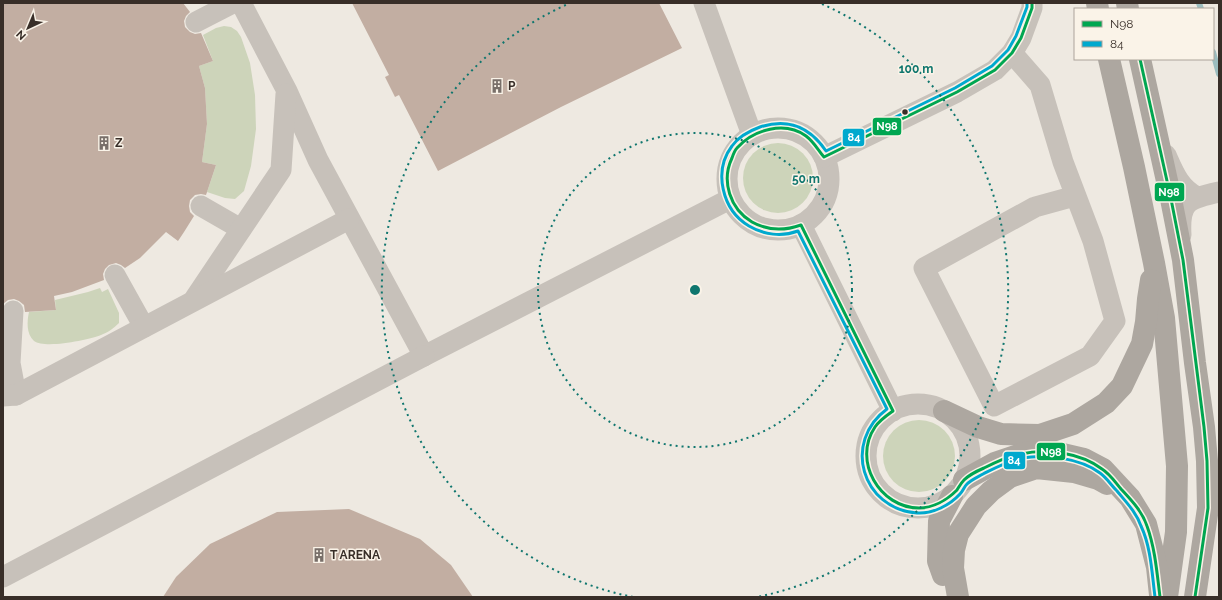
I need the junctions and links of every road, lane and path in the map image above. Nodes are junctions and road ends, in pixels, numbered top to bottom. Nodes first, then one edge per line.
1 (233, 3) edge
2 (241, 3) edge
3 (704, 3) edge
4 (1032, 3) edge
5 (196, 22) dead end
6 (1012, 53) junction
7 (1110, 60) edge
8 (1140, 60) edge
9 (287, 91) junction
10 (1155, 133) junction
11 (752, 135) junction
12 (824, 157) junction
13 (1219, 192) edge
14 (1075, 196) junction
15 (1197, 197) junction
16 (730, 199) junction
17 (201, 206) dead end
18 (349, 218) junction
19 (801, 225) junction
20 (241, 229) junction
21 (1183, 260) junction
22 (1154, 263) junction
23 (116, 275) dead end
24 (193, 301) junction
25 (13, 311) dead end
26 (144, 327) junction
27 (424, 356) junction
28 (10, 395) edge
29 (893, 411) junction
30 (944, 411) junction
31 (958, 488) junction
32 (1130, 498) junction
33 (1208, 508) junction
34 (3, 577) edge
35 (950, 597) edge
36 (958, 597) edge
37 (1160, 597) edge
38 (1168, 597) edge
39 (1195, 597) edge
40 (1208, 597) edge

1 - 5 street
2 - 9 street
3 - 11 street
4 - 6 street
6 - 12 street
6 - 14 street
7 - 22 highway
8 - 10 highway
9 - 18 street
9 - 20 street
10 - 15 street
10 - 21 highway
11 - 12 street
11 - 16 street
12 - 19 street
13 - 15 street
14 - 14 street
15 - 21 street
16 - 19 street
16 - 27 street
17 - 20 street
18 - 24 street
18 - 27 street
19 - 29 street
20 - 24 street
21 - 33 highway
22 - 30 highway
22 - 38 highway
23 - 26 street
24 - 26 street
25 - 28 street
26 - 28 street
27 - 34 street
29 - 30 street
29 - 31 street
30 - 31 street
31 - 32 highway
31 - 35 highway
32 - 36 highway
32 - 37 highway
33 - 39 highway
33 - 40 highway

